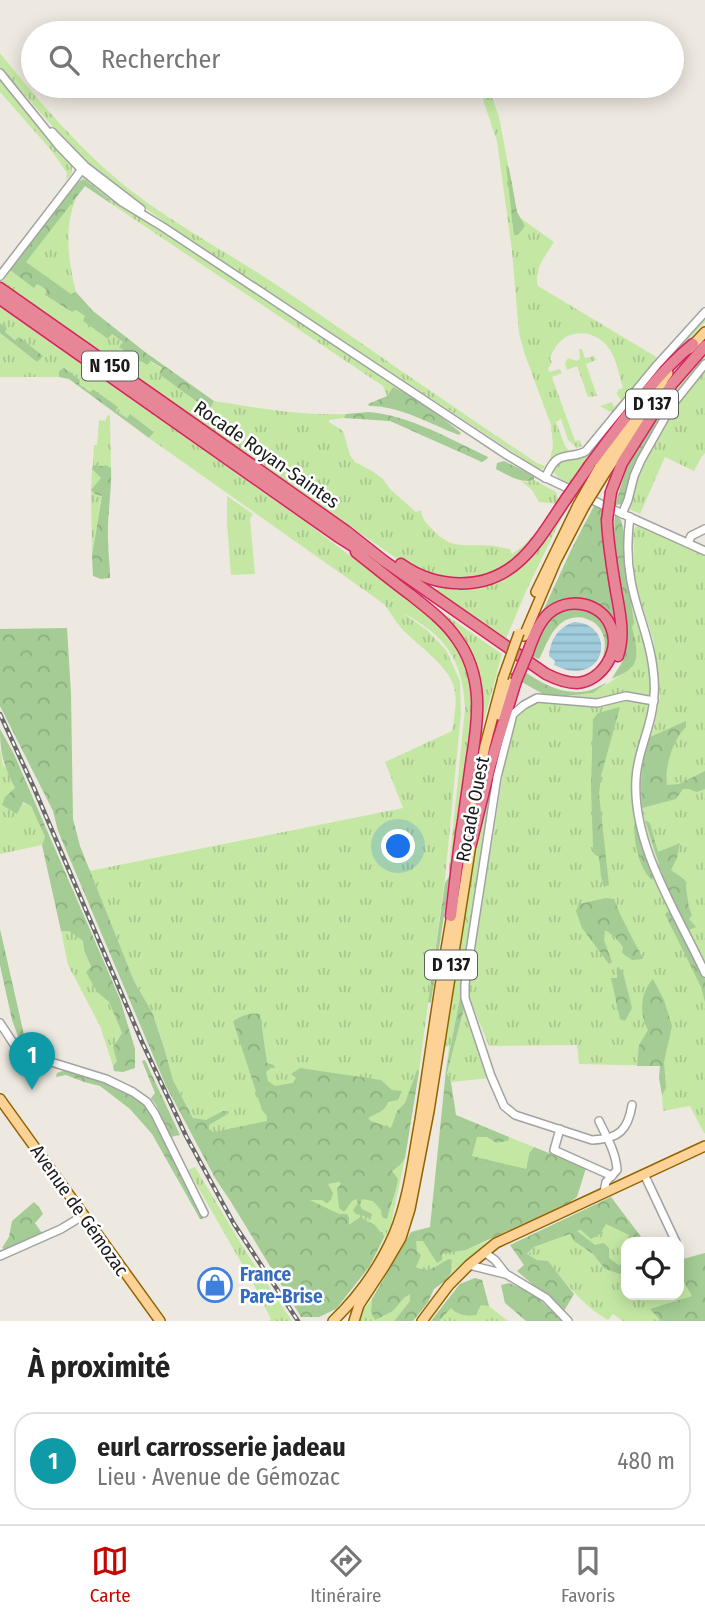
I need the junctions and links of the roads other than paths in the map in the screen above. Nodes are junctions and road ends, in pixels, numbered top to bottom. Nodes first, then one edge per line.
1 (0, 73) edge
2 (84, 168) junction
3 (0, 276) edge
4 (0, 288) edge
5 (0, 299) edge
6 (705, 312) edge
7 (705, 332) edge
8 (705, 340) edge
9 (693, 344) joint
10 (705, 346) edge
11 (705, 364) edge
12 (598, 469) junction
13 (545, 478) junction
14 (568, 494) junction
15 (605, 506) dead end
16 (622, 514) junction
17 (705, 529) edge
18 (342, 533) junction
19 (688, 543) junction
20 (705, 551) edge
21 (510, 680) junction
22 (654, 701) junction
23 (471, 844) joint
24 (452, 916) junction
25 (705, 973) edge
26 (2, 1028) edge
27 (0, 1099) edge
28 (632, 1105) dead end
29 (599, 1121) dead end
30 (560, 1129) junction
31 (608, 1139) junction
32 (705, 1146) edge
33 (644, 1174) junction
34 (612, 1176) junction
35 (604, 1192) junction
36 (204, 1213) dead end
37 (84, 1215) junction
38 (674, 1237) edge
39 (496, 1243) junction
40 (481, 1254) junction
41 (0, 1256) edge
42 (495, 1261) junction
43 (469, 1265) junction
44 (486, 1268) junction
45 (506, 1274) junction
46 (160, 1321) edge
47 (333, 1321) edge
48 (354, 1321) edge
49 (422, 1321) edge
50 (568, 1321) edge

1 - 2 street
2 - 3 street
2 - 13 street
4 - 18 highway, Rocade Royan-Saintes / N 150
5 - 18 highway, Rocade Royan-Saintes / N 150
6 - 13 street
7 - 9 main road
8 - 12 main road, Rocade Ouest / D 137
9 - 12 highway
10 - 18 highway, Rocade Royan-Saintes / N 150, bridge
11 - 16 street
12 - 14 highway, bridge
12 - 21 main road, Rocade Ouest / D 137, bridge
13 - 14 street
14 - 15 street
14 - 18 highway
16 - 19 street
16 - 22 street
17 - 19 street
18 - 21 highway, Rocade Royan-Saintes / N 150, bridge
18 - 24 highway
19 - 20 street
21 - 23 highway, Rocade Royan-Saintes
21 - 24 main road, Rocade Ouest / D 137
22 - 25 street
22 - 30 street
23 - 48 main road, Rocade Ouest / D 137
24 - 47 main road, Rocade Ouest / D 137
26 - 36 street
27 - 37 main road, Avenue de Gémozac
28 - 31 street
29 - 31 street
30 - 31 street
30 - 34 street
31 - 34 street
32 - 33 main road
33 - 35 main road
33 - 38 street
34 - 35 street
35 - 39 main road
37 - 41 street
37 - 46 main road, Avenue de Gémozac
39 - 40 main road
39 - 42 street
40 - 42 street
40 - 43 main road
40 - 44 street
42 - 45 street
43 - 44 street
43 - 49 main road
44 - 45 street
45 - 50 street

